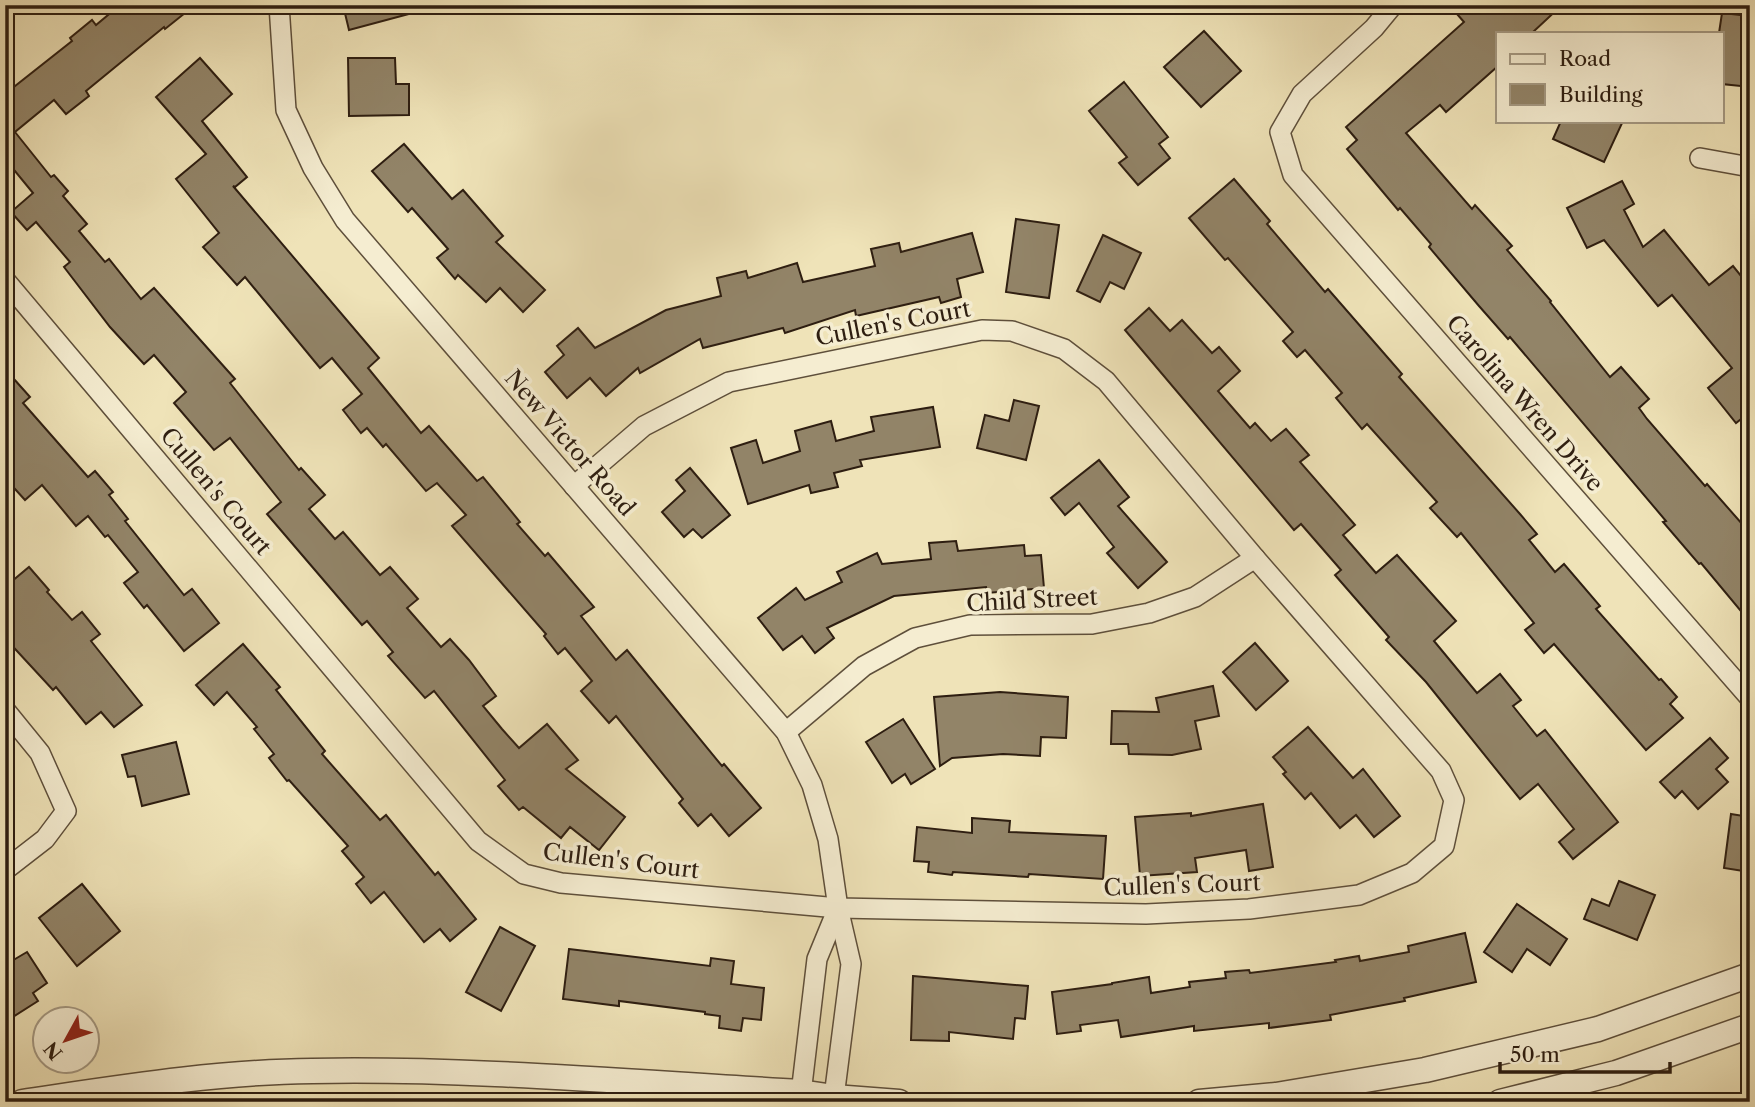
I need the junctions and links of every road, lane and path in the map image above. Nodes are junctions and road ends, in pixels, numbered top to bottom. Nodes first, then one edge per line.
1 (279, 5) edge
2 (1393, 5) edge
3 (1700, 158) dead end
4 (1750, 167) edge
5 (5, 280) edge
6 (574, 486) junction
7 (1255, 558) junction
8 (1750, 698) edge
9 (5, 710) edge
10 (786, 732) junction
11 (5, 870) edge
12 (838, 908) junction
13 (1750, 975) edge
14 (1750, 1026) edge
15 (800, 1097) edge
16 (832, 1100) edge
17 (22, 1102) edge
18 (899, 1102) edge
19 (1199, 1102) edge
20 (1500, 1102) edge

1 - 6 street, New Victor Road
2 - 8 street, Carolina Wren Drive
3 - 4 street
5 - 12 street, Cullen's Court
6 - 7 street, Cullen's Court
6 - 10 street, New Victor Road
7 - 10 street, Child Street
7 - 12 street, Cullen's Court
9 - 11 street
10 - 12 street, New Victor Road
12 - 15 street
12 - 16 street, New Victor Road
13 - 19 street
14 - 20 street
15 - 16 street
15 - 17 street
16 - 18 street

